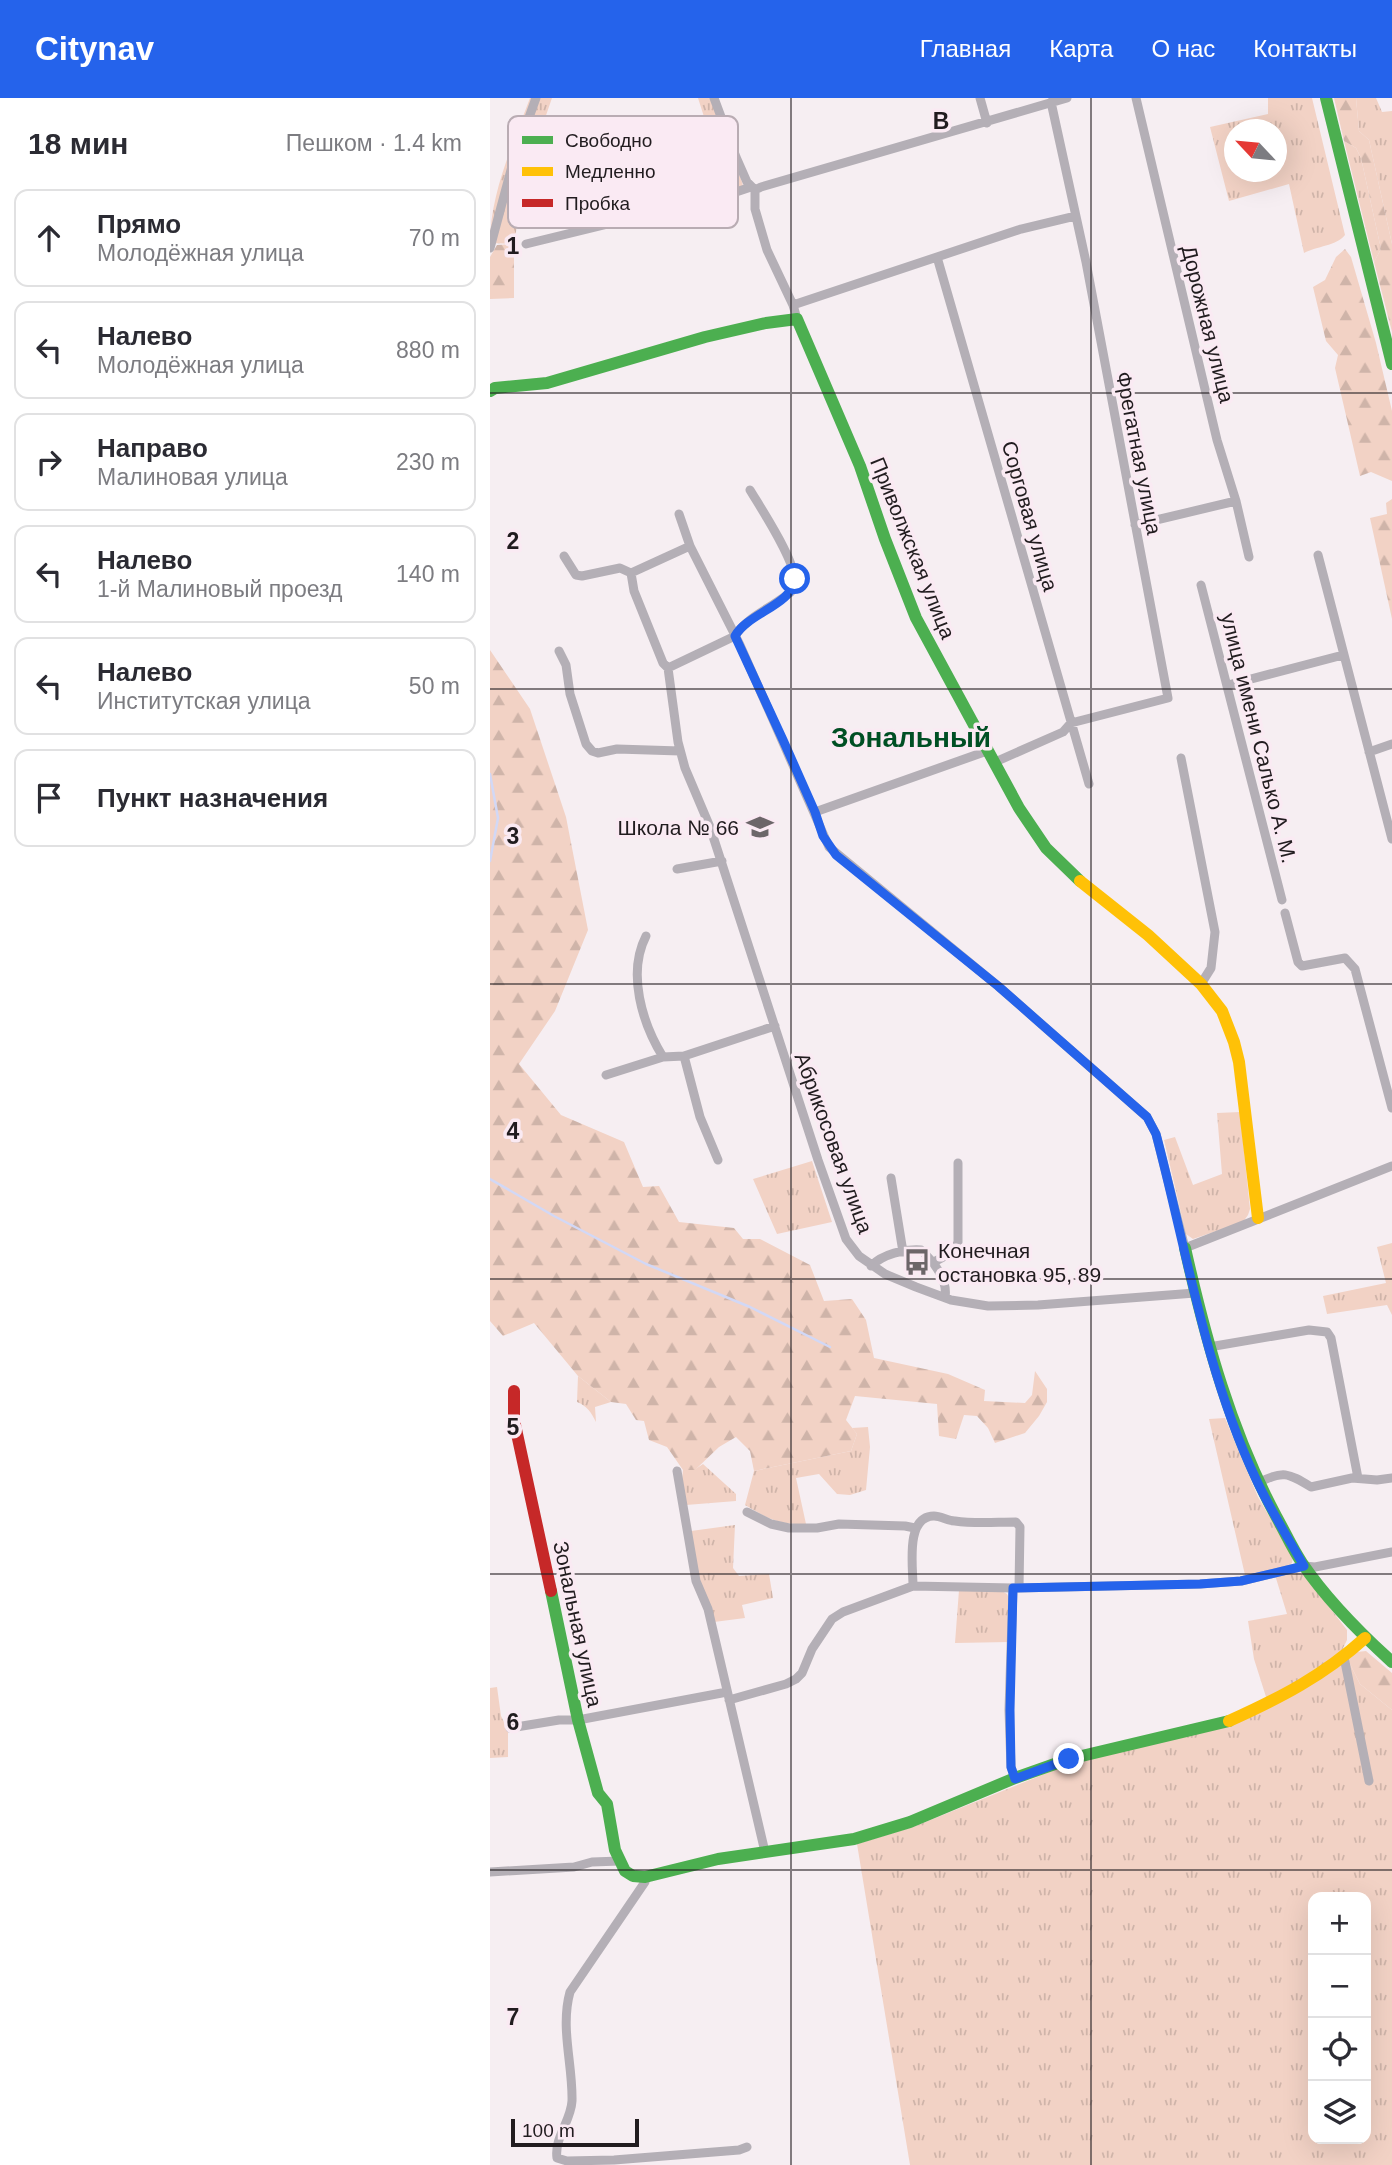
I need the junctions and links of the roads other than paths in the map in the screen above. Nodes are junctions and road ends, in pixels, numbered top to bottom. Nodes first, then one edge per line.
1 (536, 98) edge
2 (714, 98) edge
3 (980, 98) edge
4 (1068, 98) edge
5 (1136, 98) edge
6 (1326, 98) edge
7 (1051, 102) junction
8 (530, 116) edge
9 (721, 116) edge
10 (987, 123) junction
11 (738, 161) edge
12 (508, 181) edge
13 (753, 188) junction
14 (738, 192) edge
15 (1075, 216) junction
16 (592, 228) edge
17 (526, 244) dead end
18 (490, 248) edge
19 (937, 257) junction
20 (793, 305) junction
21 (796, 319) junction
22 (1392, 364) edge
23 (490, 391) edge
24 (750, 490) dead end
25 (1236, 501) junction
26 (679, 514) dead end
27 (1135, 524) junction
28 (690, 546) junction
29 (1318, 555) dead end
30 (564, 556) dead end
31 (1249, 557) dead end
32 (631, 573) junction
33 (1201, 585) dead end
34 (735, 636) junction
35 (559, 651) dead end
36 (1343, 655) junction
37 (668, 668) junction
38 (1228, 685) junction
39 (1071, 723) junction
40 (1392, 744) edge
41 (680, 751) junction
42 (987, 751) junction
43 (1369, 752) junction
44 (1181, 758) dead end
45 (995, 762) junction
46 (1089, 784) dead end
47 (815, 812) junction
48 (1392, 839) edge
49 (722, 861) junction
50 (677, 869) dead end
51 (1282, 900) dead end
52 (1285, 914) dead end
53 (646, 936) dead end
54 (1201, 984) junction
55 (775, 1026) junction
56 (663, 1056) junction
57 (684, 1056) junction
58 (606, 1075) dead end
59 (1392, 1108) edge
60 (718, 1160) dead end
61 (958, 1163) dead end
62 (1392, 1166) edge
63 (891, 1178) dead end
64 (1258, 1218) junction
65 (1185, 1248) junction
66 (903, 1252) junction
67 (934, 1262) junction
68 (871, 1266) junction
69 (1195, 1293) junction
70 (946, 1297) junction
71 (1209, 1347) junction
72 (514, 1391) dead end
73 (677, 1471) dead end
74 (1358, 1478) junction
75 (1392, 1478) edge
76 (1258, 1483) junction
77 (747, 1512) dead end
78 (915, 1528) junction
79 (1392, 1552) edge
80 (1304, 1566) junction
81 (913, 1586) junction
82 (1016, 1588) junction
83 (1365, 1638) junction
84 (1344, 1657) junction
85 (1392, 1662) edge
86 (728, 1696) junction
87 (578, 1720) junction
88 (510, 1728) dead end
89 (1015, 1779) junction
90 (1369, 1780) dead end
91 (765, 1852) junction
92 (620, 1861) junction
93 (490, 1872) edge
94 (645, 1877) junction
95 (747, 2147) dead end

1 - 8 street
2 - 9 street
3 - 10 street
4 - 7 street
5 - 25 street, Дорожная улица
6 - 22 street
7 - 10 street
7 - 15 street, Фрегатная улица
10 - 13 street
11 - 13 street
12 - 18 street
13 - 14 street
13 - 20 street
15 - 19 street
15 - 27 street, Фрегатная улица
16 - 17 street
19 - 20 street
19 - 39 street, Сорговая улица
20 - 21 street
21 - 23 street
21 - 42 street, Приволжская улица
24 - 34 street
25 - 27 street
25 - 31 street, Дорожная улица
26 - 28 street
27 - 39 street, Фрегатная улица
28 - 32 street
28 - 34 street
29 - 36 street
30 - 32 street
32 - 37 street, Абрикосовая улица
33 - 38 street, улица имени Салько А. М.
34 - 37 street
34 - 47 street
35 - 41 street
36 - 38 street
36 - 43 street
37 - 41 street, Абрикосовая улица
38 - 51 street, улица имени Салько А. М.
39 - 45 street
39 - 46 street, Сорговая улица
40 - 43 street
41 - 49 street, Абрикосовая улица
42 - 45 street, Приволжская улица
42 - 47 street
43 - 48 street
44 - 54 street
45 - 54 street, Приволжская улица
47 - 65 street
49 - 50 street
49 - 55 street, Абрикосовая улица
52 - 59 street
53 - 56 street
54 - 64 street, Приволжская улица
55 - 57 street
55 - 68 street, Абрикосовая улица
56 - 57 street
56 - 58 street
57 - 60 street
61 - 67 street
62 - 64 street
63 - 66 street, Абрикосовая улица
64 - 65 street
65 - 69 street
66 - 67 street
66 - 68 street, Абрикосовая улица
67 - 70 street
68 - 70 street, Абрикосовая улица
69 - 70 street, Абрикосовая улица
69 - 71 street
71 - 74 street
71 - 76 street
72 - 87 street, Зональная улица
73 - 86 street
74 - 75 street
74 - 76 street
76 - 80 street
77 - 78 street
78 - 81 street
78 - 82 street
79 - 80 street
80 - 82 street
80 - 83 street
81 - 82 street
81 - 86 street
82 - 89 street
83 - 84 street
83 - 85 street
84 - 89 street
84 - 90 street
86 - 87 street
86 - 91 street
87 - 88 street
87 - 92 street, Зональная улица
89 - 91 street
91 - 94 street
92 - 93 street
92 - 94 street
94 - 95 street

